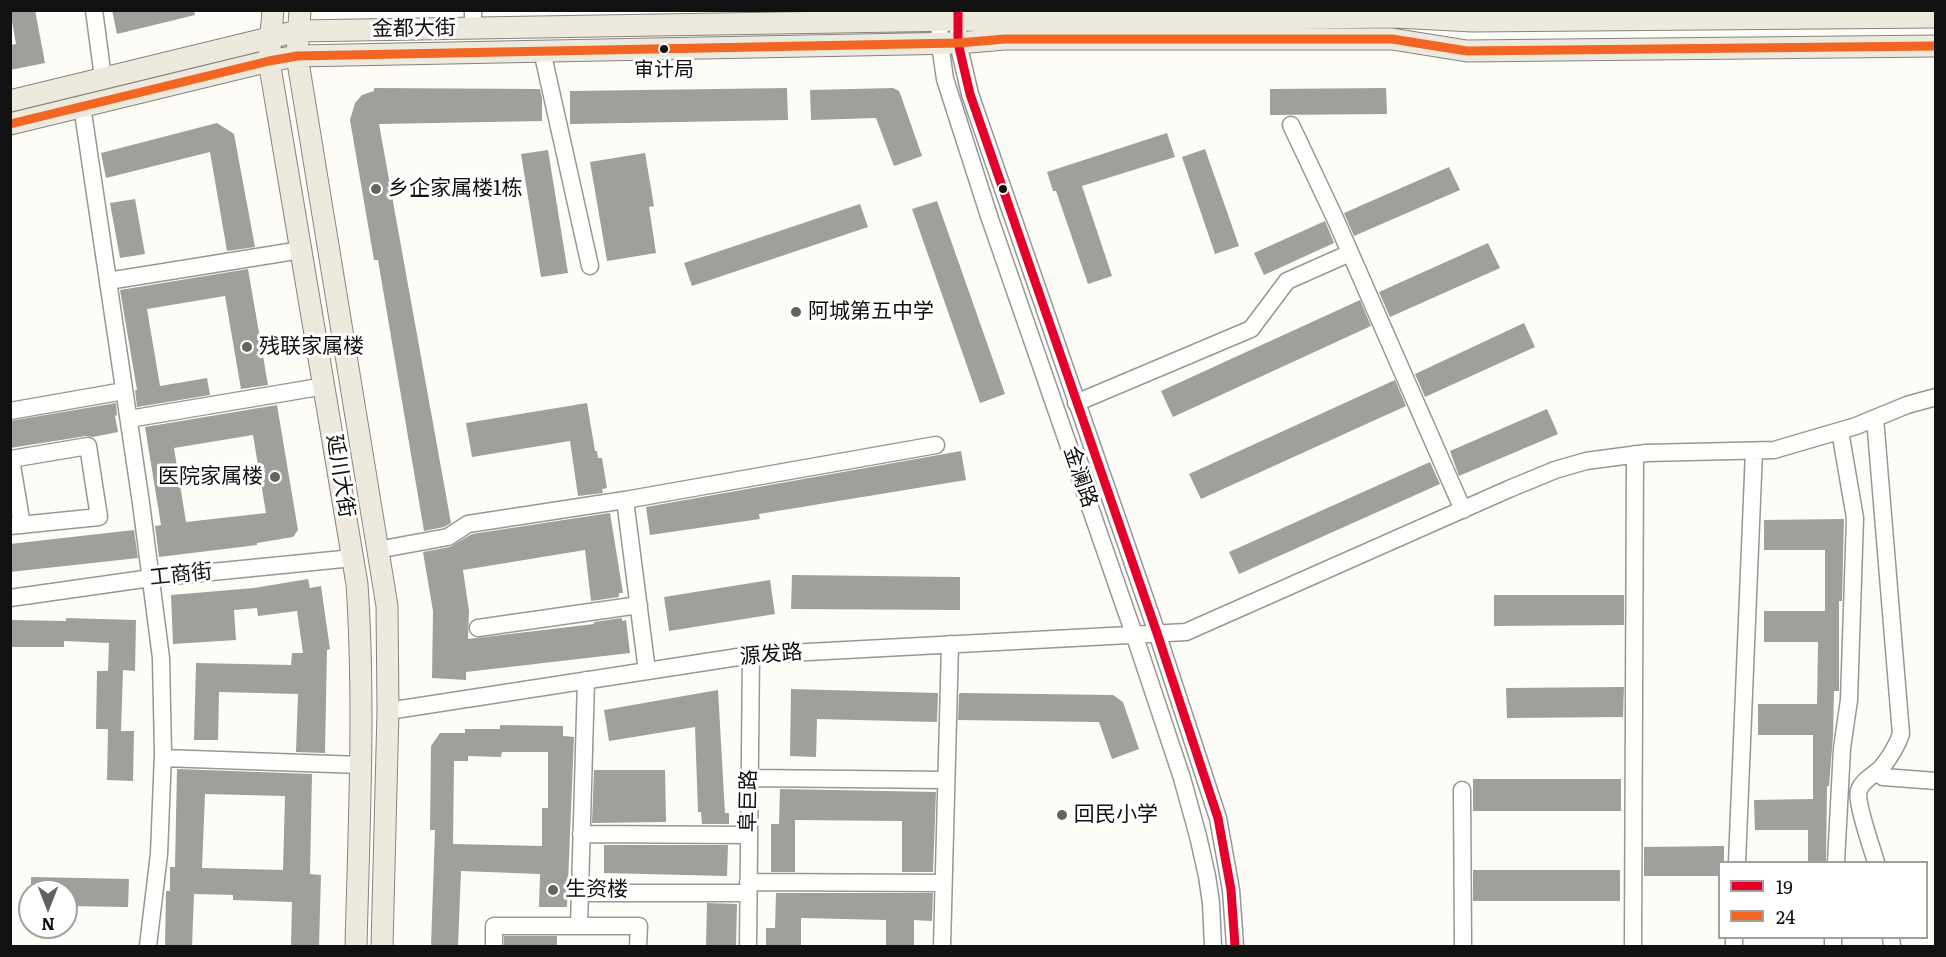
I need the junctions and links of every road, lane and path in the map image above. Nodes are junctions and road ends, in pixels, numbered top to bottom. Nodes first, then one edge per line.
1 (94, 10) edge
2 (273, 10) edge
3 (1887, 14) edge
4 (949, 15) edge
5 (1926, 15) edge
6 (473, 19) edge
7 (299, 21) edge
8 (1006, 30) junction
9 (271, 37) junction
10 (949, 44) junction
11 (1935, 46) edge
12 (542, 51) junction
13 (297, 56) junction
14 (269, 61) junction
15 (103, 78) junction
16 (10, 101) edge
17 (82, 106) junction
18 (10, 124) edge
19 (1291, 125) dead end
20 (301, 249) junction
21 (1350, 253) junction
22 (590, 266) dead end
23 (108, 281) junction
24 (325, 386) junction
25 (124, 391) junction
26 (1935, 397) edge
27 (1076, 403) junction
28 (10, 411) edge
29 (1875, 418) junction
30 (129, 419) junction
31 (1840, 430) junction
32 (936, 445) dead end
33 (1754, 451) junction
34 (1635, 454) junction
35 (625, 500) junction
36 (1463, 510) junction
37 (16, 525) edge
38 (377, 550) junction
39 (353, 558) junction
40 (151, 578) junction
41 (10, 598) edge
42 (639, 606) junction
43 (478, 628) dead end
44 (1157, 633) junction
45 (1134, 634) junction
46 (950, 644) junction
47 (751, 655) junction
48 (647, 671) junction
49 (586, 680) junction
50 (388, 711) junction
51 (163, 758) junction
52 (361, 765) junction
53 (1882, 777) dead end
54 (749, 778) junction
55 (946, 780) junction
56 (1935, 781) edge
57 (1462, 790) dead end
58 (581, 834) junction
59 (749, 835) junction
60 (1737, 861) edge
61 (1836, 861) edge
62 (1876, 861) edge
63 (943, 883) junction
64 (748, 887) junction
65 (579, 892) junction
66 (579, 926) junction
67 (148, 946) edge
68 (356, 946) edge
69 (382, 946) edge
70 (494, 946) edge
71 (638, 946) edge
72 (748, 946) edge
73 (942, 946) edge
74 (1213, 946) edge
75 (1235, 946) edge
76 (1462, 946) edge
77 (1633, 946) edge

1 - 15 street
2 - 9 main road, 延川大街
3 - 5 main road
3 - 8 main road
4 - 6 main road, 金都大街
4 - 8 main road, 金都大街
4 - 10 street, 金澜路
6 - 7 main road, 金都大街
7 - 9 main road, 金都大街
7 - 13 main road, 延川大街
8 - 10 main road, 金都大街
8 - 11 main road
9 - 14 main road, 延川大街
9 - 15 main road, 金都大街
10 - 12 main road, 金都大街
10 - 27 street, 金澜路
10 - 45 street, 金澜路
12 - 13 main road, 金都大街
12 - 22 street
13 - 14 main road, 金都大街
13 - 38 main road, 延川大街
14 - 17 main road, 金都大街
14 - 20 main road, 延川大街
15 - 16 main road, 金都大街
17 - 18 main road, 金都大街
17 - 23 street
19 - 21 street
20 - 23 street
20 - 24 main road, 延川大街
21 - 27 street
21 - 36 street
23 - 25 street
24 - 30 street
24 - 39 main road, 延川大街
25 - 28 street
25 - 30 street
26 - 29 street, 源发路
27 - 44 street, 金澜路
29 - 31 street, 源发路
29 - 62 street
30 - 40 street
31 - 33 street, 源发路
31 - 61 street
32 - 35 street
33 - 34 street, 源发路
33 - 60 street
34 - 36 street, 源发路
34 - 77 street
35 - 38 street
35 - 42 street
36 - 44 street, 源发路
37 - 37 street
38 - 50 main road, 延川大街
39 - 40 street, 工商街
39 - 52 main road, 延川大街
40 - 41 street, 工商街
40 - 51 street
42 - 43 street
42 - 48 street
44 - 45 street, 源发路
44 - 75 street, 金澜路
45 - 46 street, 源发路
45 - 74 street, 金澜路
46 - 47 street, 源发路
46 - 55 street
47 - 48 street, 源发路
47 - 54 street, 阜巨路
48 - 49 street, 源发路
49 - 50 street, 源发路
49 - 58 street
50 - 69 main road, 延川大街
51 - 52 street
51 - 67 street
52 - 68 main road, 延川大街
53 - 56 street
54 - 55 street
54 - 59 street, 阜巨路
55 - 63 street
57 - 76 street
58 - 59 street
58 - 65 street
59 - 64 street, 阜巨路
63 - 64 street
63 - 73 street
64 - 65 street
64 - 72 street, 阜巨路
65 - 66 street
66 - 70 street
66 - 71 street

